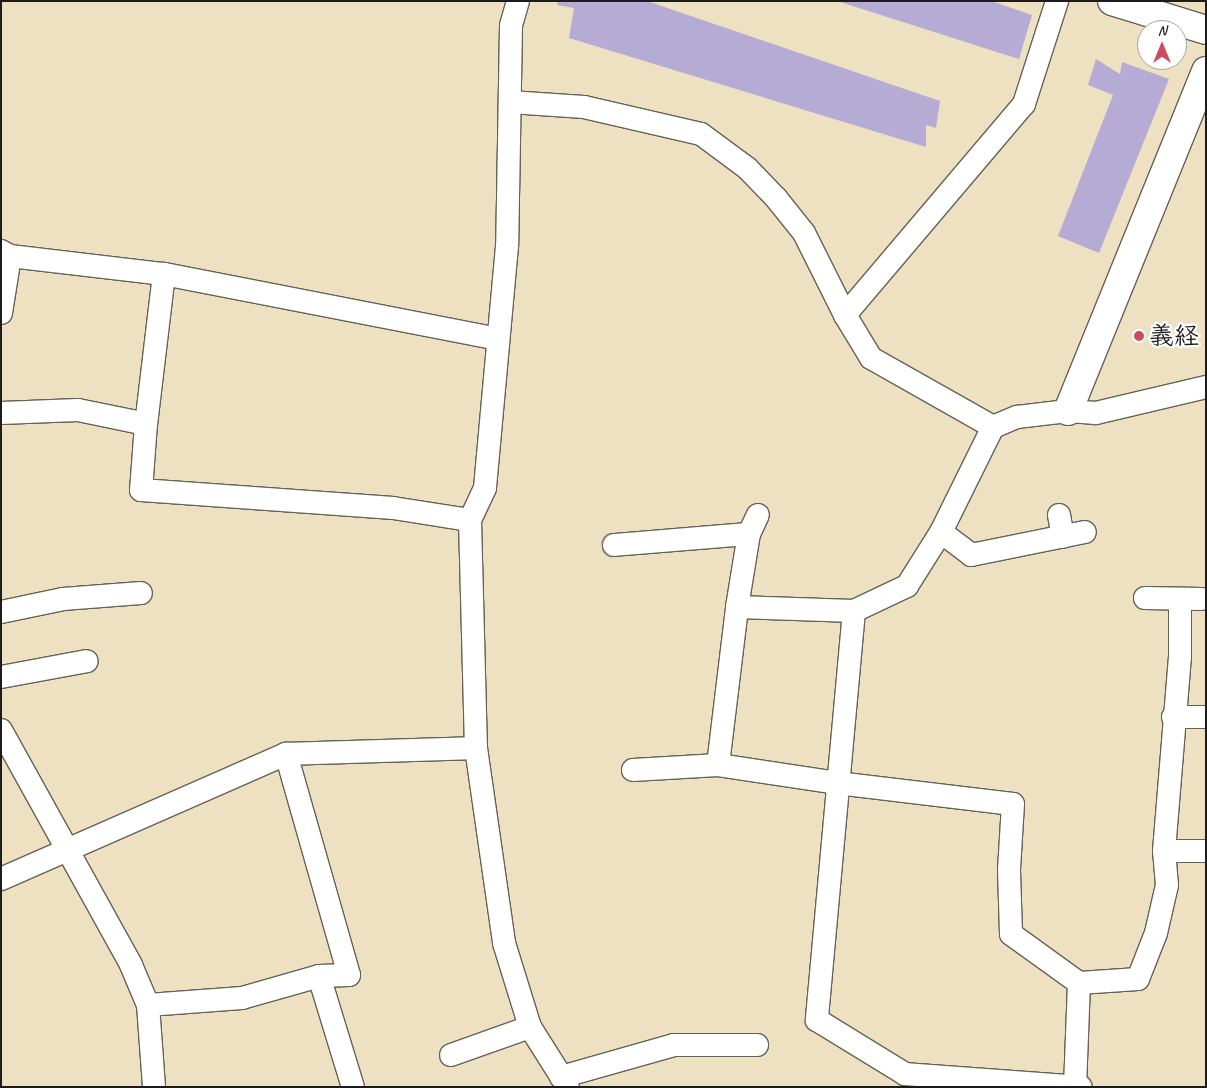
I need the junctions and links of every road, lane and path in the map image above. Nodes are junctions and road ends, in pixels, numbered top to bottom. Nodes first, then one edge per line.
1 (518, 1) edge
2 (1057, 1) edge
3 (1112, 1) edge
4 (1206, 30) edge
5 (1206, 71) edge
6 (510, 102) junction
7 (6, 253) edge
8 (164, 274) junction
9 (1, 313) edge
10 (846, 315) junction
11 (498, 340) junction
12 (1206, 387) edge
13 (1068, 411) junction
14 (1, 413) edge
15 (146, 424) junction
16 (993, 427) junction
17 (470, 520) junction
18 (1069, 528) dead end
19 (941, 532) junction
20 (614, 544) dead end
21 (142, 593) dead end
22 (1145, 598) dead end
23 (737, 607) junction
24 (854, 611) junction
25 (1, 612) edge
26 (87, 661) dead end
27 (1, 677) edge
28 (1173, 717) junction
29 (1206, 717) edge
30 (1, 730) edge
31 (476, 748) junction
32 (286, 754) junction
33 (718, 765) junction
34 (633, 770) dead end
35 (837, 783) junction
36 (68, 850) junction
37 (1164, 851) junction
38 (1206, 851) edge
39 (1, 878) edge
40 (319, 976) junction
41 (1079, 983) junction
42 (148, 1005) junction
43 (530, 1027) junction
44 (756, 1046) dead end
45 (451, 1055) dead end
46 (564, 1082) edge
47 (1075, 1086) edge
48 (154, 1087) edge
49 (353, 1087) edge
50 (1081, 1087) edge

1 - 6 street
2 - 10 street
3 - 4 street
5 - 13 street
6 - 10 street
6 - 11 street
7 - 8 street
7 - 9 street
8 - 11 street
8 - 15 street
10 - 16 street
11 - 17 street
12 - 13 street
13 - 16 street
14 - 15 street
15 - 17 street
16 - 19 street
17 - 31 street
18 - 19 street
19 - 24 street
20 - 23 street
21 - 25 street
22 - 28 street
23 - 24 street
23 - 33 street
24 - 35 street
26 - 27 street
28 - 29 street
28 - 37 street
30 - 36 street
31 - 32 street
31 - 43 street
32 - 36 street
32 - 40 street
33 - 34 street
33 - 35 street
35 - 41 street
35 - 47 street
36 - 39 street
36 - 42 street
37 - 38 street
37 - 41 street
40 - 42 street
40 - 49 street
41 - 47 street
42 - 48 street
43 - 45 street
43 - 46 street
44 - 46 street
47 - 50 street

